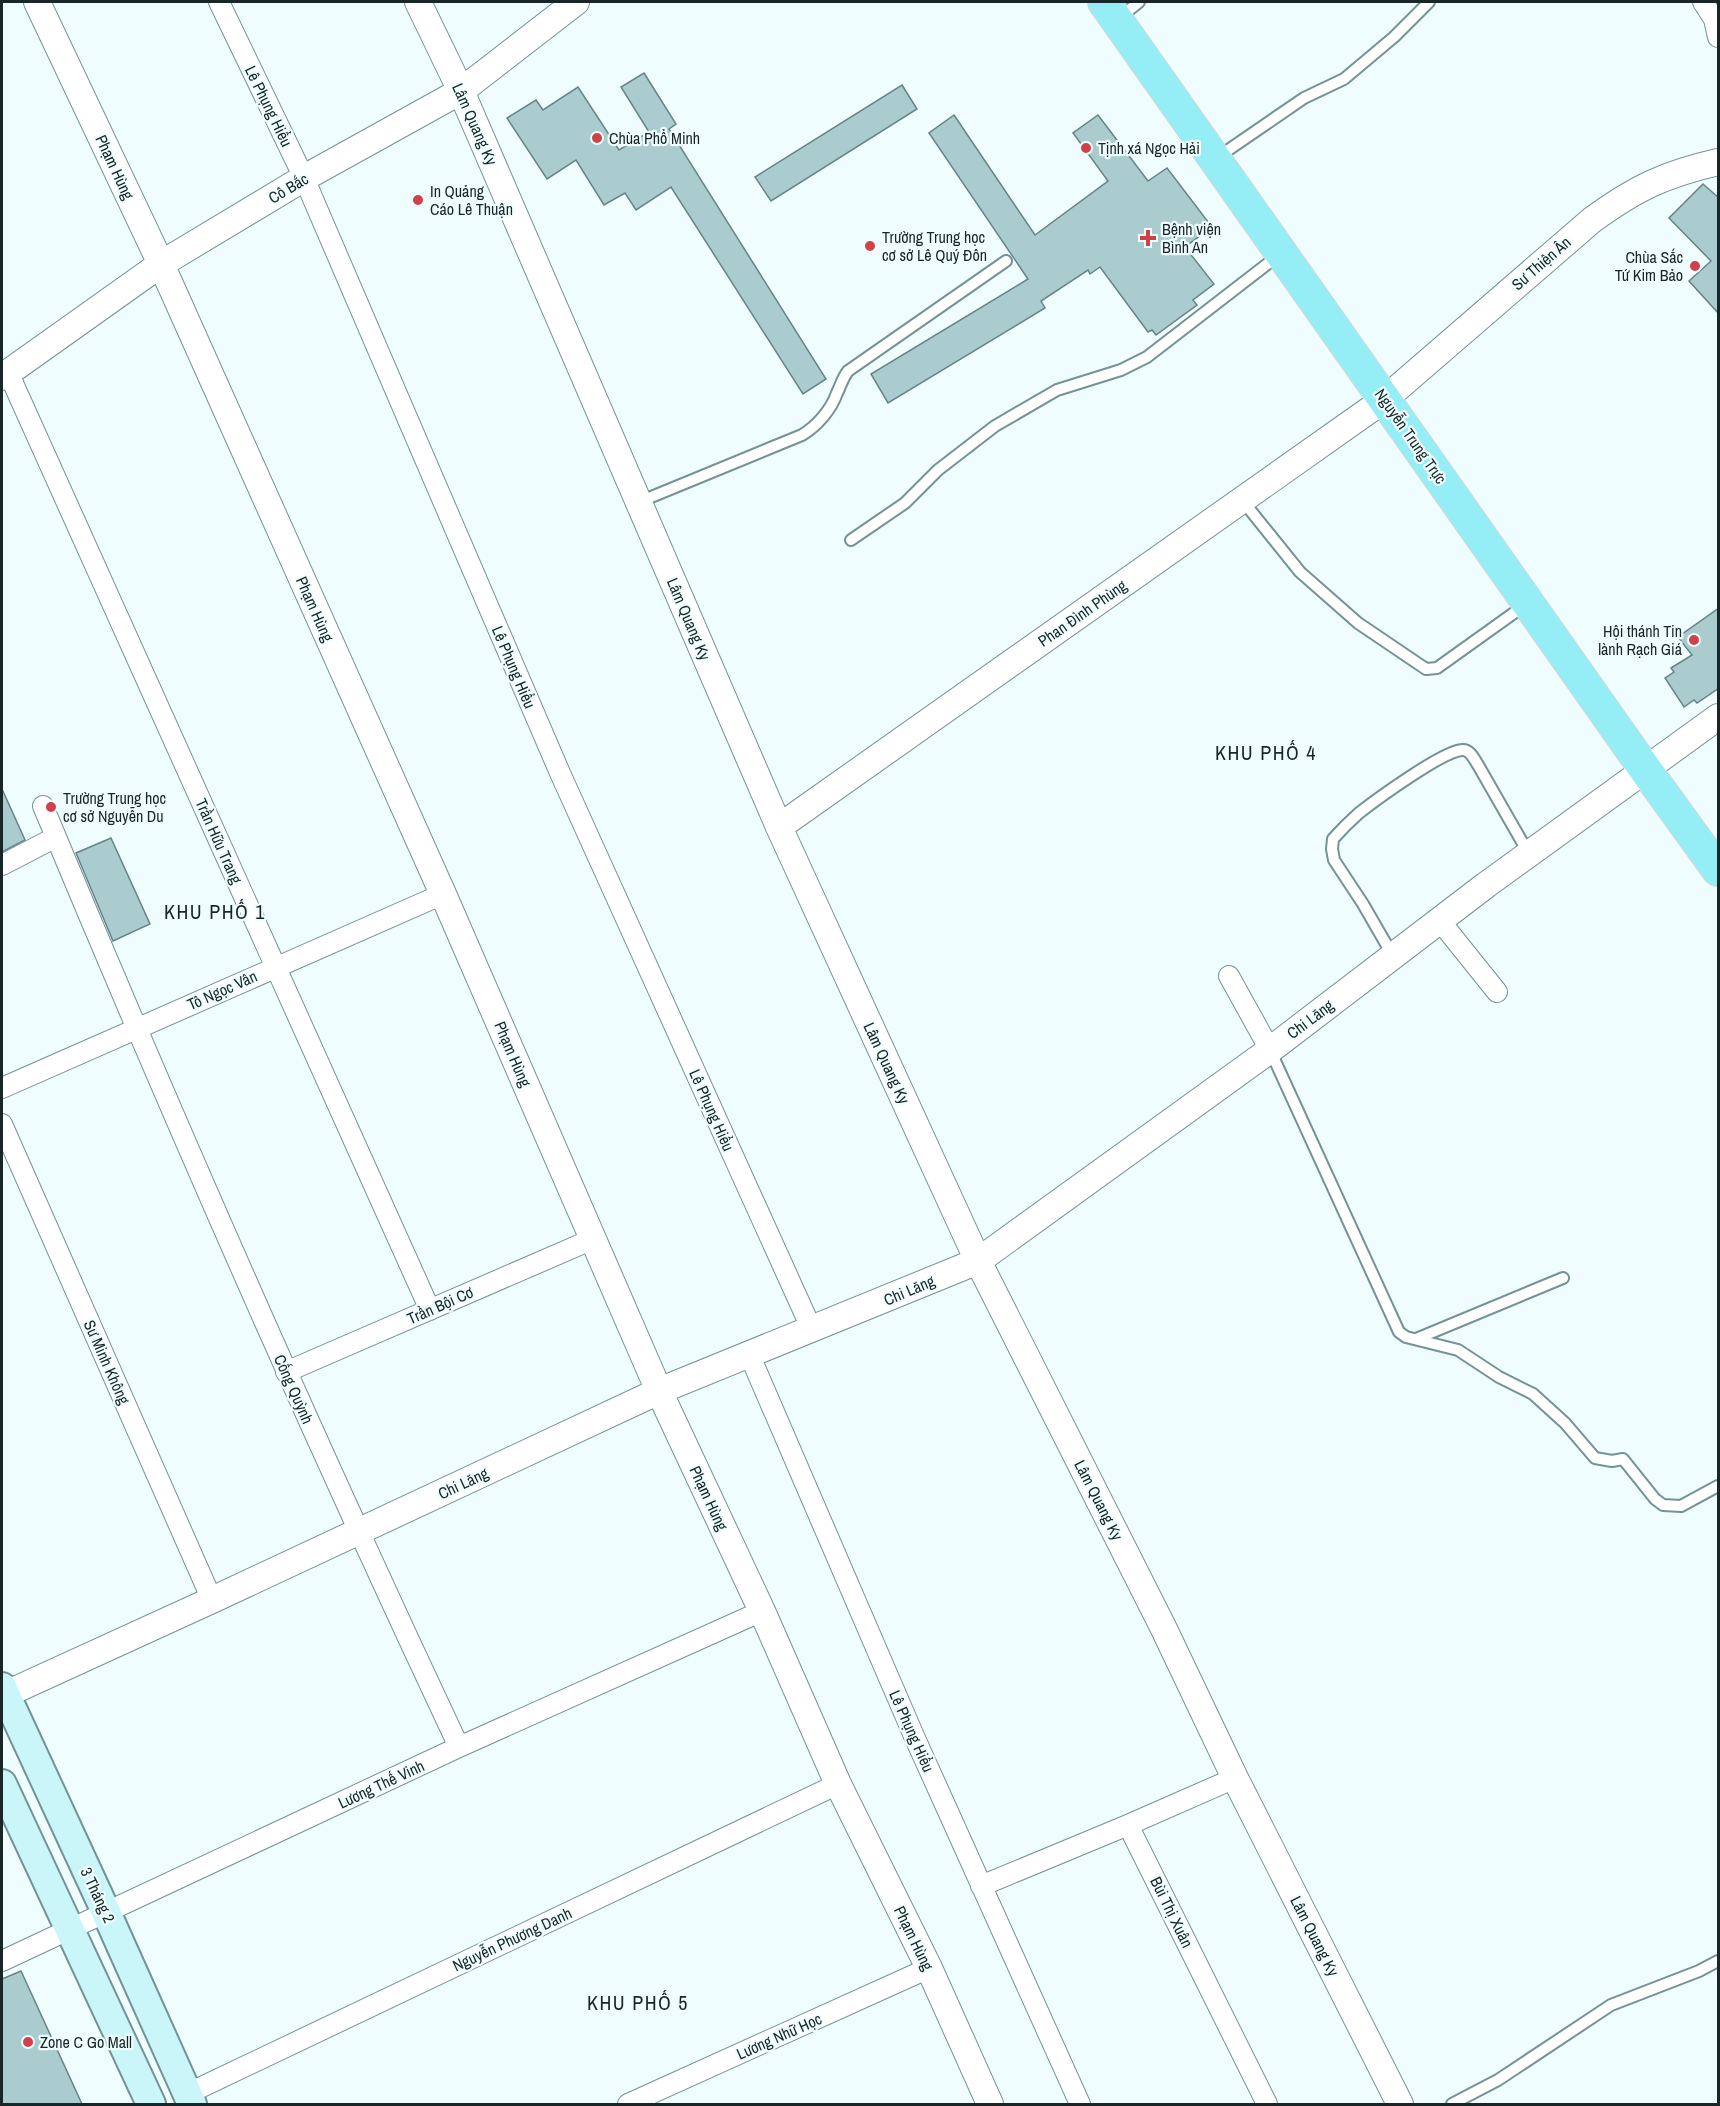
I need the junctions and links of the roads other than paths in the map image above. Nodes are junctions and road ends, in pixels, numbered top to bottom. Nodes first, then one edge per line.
1 (37, 2) edge
2 (219, 2) edge
3 (418, 2) edge
4 (576, 2) edge
5 (1429, 2) edge
6 (1703, 2) edge
7 (1120, 8) edge
8 (1719, 37) edge
9 (461, 91) junction
10 (1215, 159) junction
11 (1719, 162) edge
12 (304, 178) junction
13 (1281, 254) junction
14 (1006, 261) dead end
15 (160, 264) junction
16 (5, 374) edge
17 (1385, 399) junction
18 (1242, 500) junction
19 (638, 502) junction
20 (851, 540) dead end
21 (1528, 603) junction
22 (1719, 717) edge
23 (1645, 769) junction
24 (43, 806) dead end
25 (779, 827) junction
26 (56, 837) junction
27 (1529, 854) junction
28 (2, 865) edge
29 (1719, 870) edge
30 (443, 894) junction
31 (1440, 921) junction
32 (1393, 956) junction
33 (276, 966) junction
34 (1229, 976) dead end
35 (1497, 993) dead end
36 (136, 1027) junction
37 (1270, 1050) junction
38 (2, 1088) edge
39 (2, 1124) edge
40 (593, 1239) junction
41 (978, 1262) junction
42 (1563, 1278) dead end
43 (430, 1310) junction
44 (812, 1330) junction
45 (1416, 1339) junction
46 (750, 1356) junction
47 (286, 1372) junction
48 (659, 1391) junction
49 (1719, 1486) edge
50 (358, 1532) junction
51 (212, 1600) junction
52 (762, 1611) junction
53 (3, 1692) edge
54 (459, 1747) junction
55 (1235, 1778) junction
56 (2, 1784) edge
57 (837, 1784) junction
58 (1128, 1825) junction
59 (981, 1886) junction
60 (106, 1912) junction
61 (68, 1930) junction
62 (2, 1961) edge
63 (1719, 1961) edge
64 (929, 1968) junction
65 (190, 2099) edge
66 (151, 2104) edge
67 (628, 2104) edge
68 (990, 2104) edge
69 (1080, 2104) edge
70 (1267, 2104) edge
71 (1400, 2104) edge
72 (1452, 2104) edge

1 - 15 street, Phạm Hùng
2 - 12 street, Lê Phụng Hiểu
3 - 9 street, Lâm Quang Ky
4 - 9 street, Cô Bắc
5 - 10 lane
6 - 8 street
7 - 10 main road, Nguyễn Trung Trực
9 - 12 street, Cô Bắc
9 - 19 street, Lâm Quang Ky
10 - 13 main road, Nguyễn Trung Trực
11 - 17 street, Sư Thiện Ân
12 - 15 street, Cô Bắc
12 - 44 street, Lê Phụng Hiểu
13 - 17 main road, Nguyễn Trung Trực
13 - 20 lane
14 - 19 lane
15 - 16 street, Cô Bắc
15 - 30 street, Phạm Hùng
16 - 33 street, Trần Hữu Trang
17 - 18 street, Phan Đình Phùng
17 - 21 main road, Nguyễn Trung Trực
18 - 21 lane
18 - 25 street, Phan Đình Phùng
19 - 25 street, Lâm Quang Ky
21 - 23 main road, Nguyễn Trung Trực
22 - 23 street, Chi Lăng
23 - 27 street, Chi Lăng
23 - 29 main road, Nguyễn Trung Trực
24 - 26 street, Cống Quỳnh
25 - 41 street, Lâm Quang Ky
26 - 28 street
26 - 36 street, Cống Quỳnh
27 - 31 street, Chi Lăng
27 - 32 lane
30 - 33 street, Tô Ngọc Vân
30 - 40 street, Phạm Hùng
31 - 32 street, Chi Lăng
31 - 35 street
32 - 37 street, Chi Lăng
33 - 36 street, Tô Ngọc Vân
33 - 43 street, Trần Hữu Trang
34 - 37 street
36 - 38 street, Tô Ngọc Vân
36 - 47 street, Cống Quỳnh
37 - 41 street, Chi Lăng
37 - 45 lane
39 - 51 street, Sư Minh Không
40 - 43 street, Trần Bội Cơ
40 - 48 street, Phạm Hùng
41 - 44 street, Chi Lăng
41 - 55 street, Lâm Quang Ky
42 - 45 lane
43 - 47 street, Trần Bội Cơ
44 - 46 street, Chi Lăng
45 - 49 lane
46 - 48 street, Chi Lăng
46 - 59 street, Lê Phụng Hiểu
47 - 50 street, Cống Quỳnh
48 - 50 street, Chi Lăng
48 - 52 street, Phạm Hùng
50 - 51 street, Chi Lăng
50 - 54 street, Cống Quỳnh
51 - 53 street, Chi Lăng
52 - 54 street, Lương Thế Vinh
52 - 57 street, Phạm Hùng
53 - 60 main road, 3 Tháng 2
54 - 60 street, Lương Thế Vinh
55 - 58 street
55 - 71 street, Lâm Quang Ky
56 - 61 main road
57 - 64 street, Phạm Hùng
57 - 65 street, Nguyễn Phương Danh
58 - 59 street
58 - 70 street, Bùi Thị Xuân
59 - 69 street, Lê Phụng Hiểu
60 - 61 street, Lương Thế Vinh
60 - 65 main road, 3 Tháng 2
61 - 62 street, Lương Thế Vinh
61 - 66 main road
63 - 72 lane
64 - 67 street, Lương Nhữ Học
64 - 68 street, Phạm Hùng

